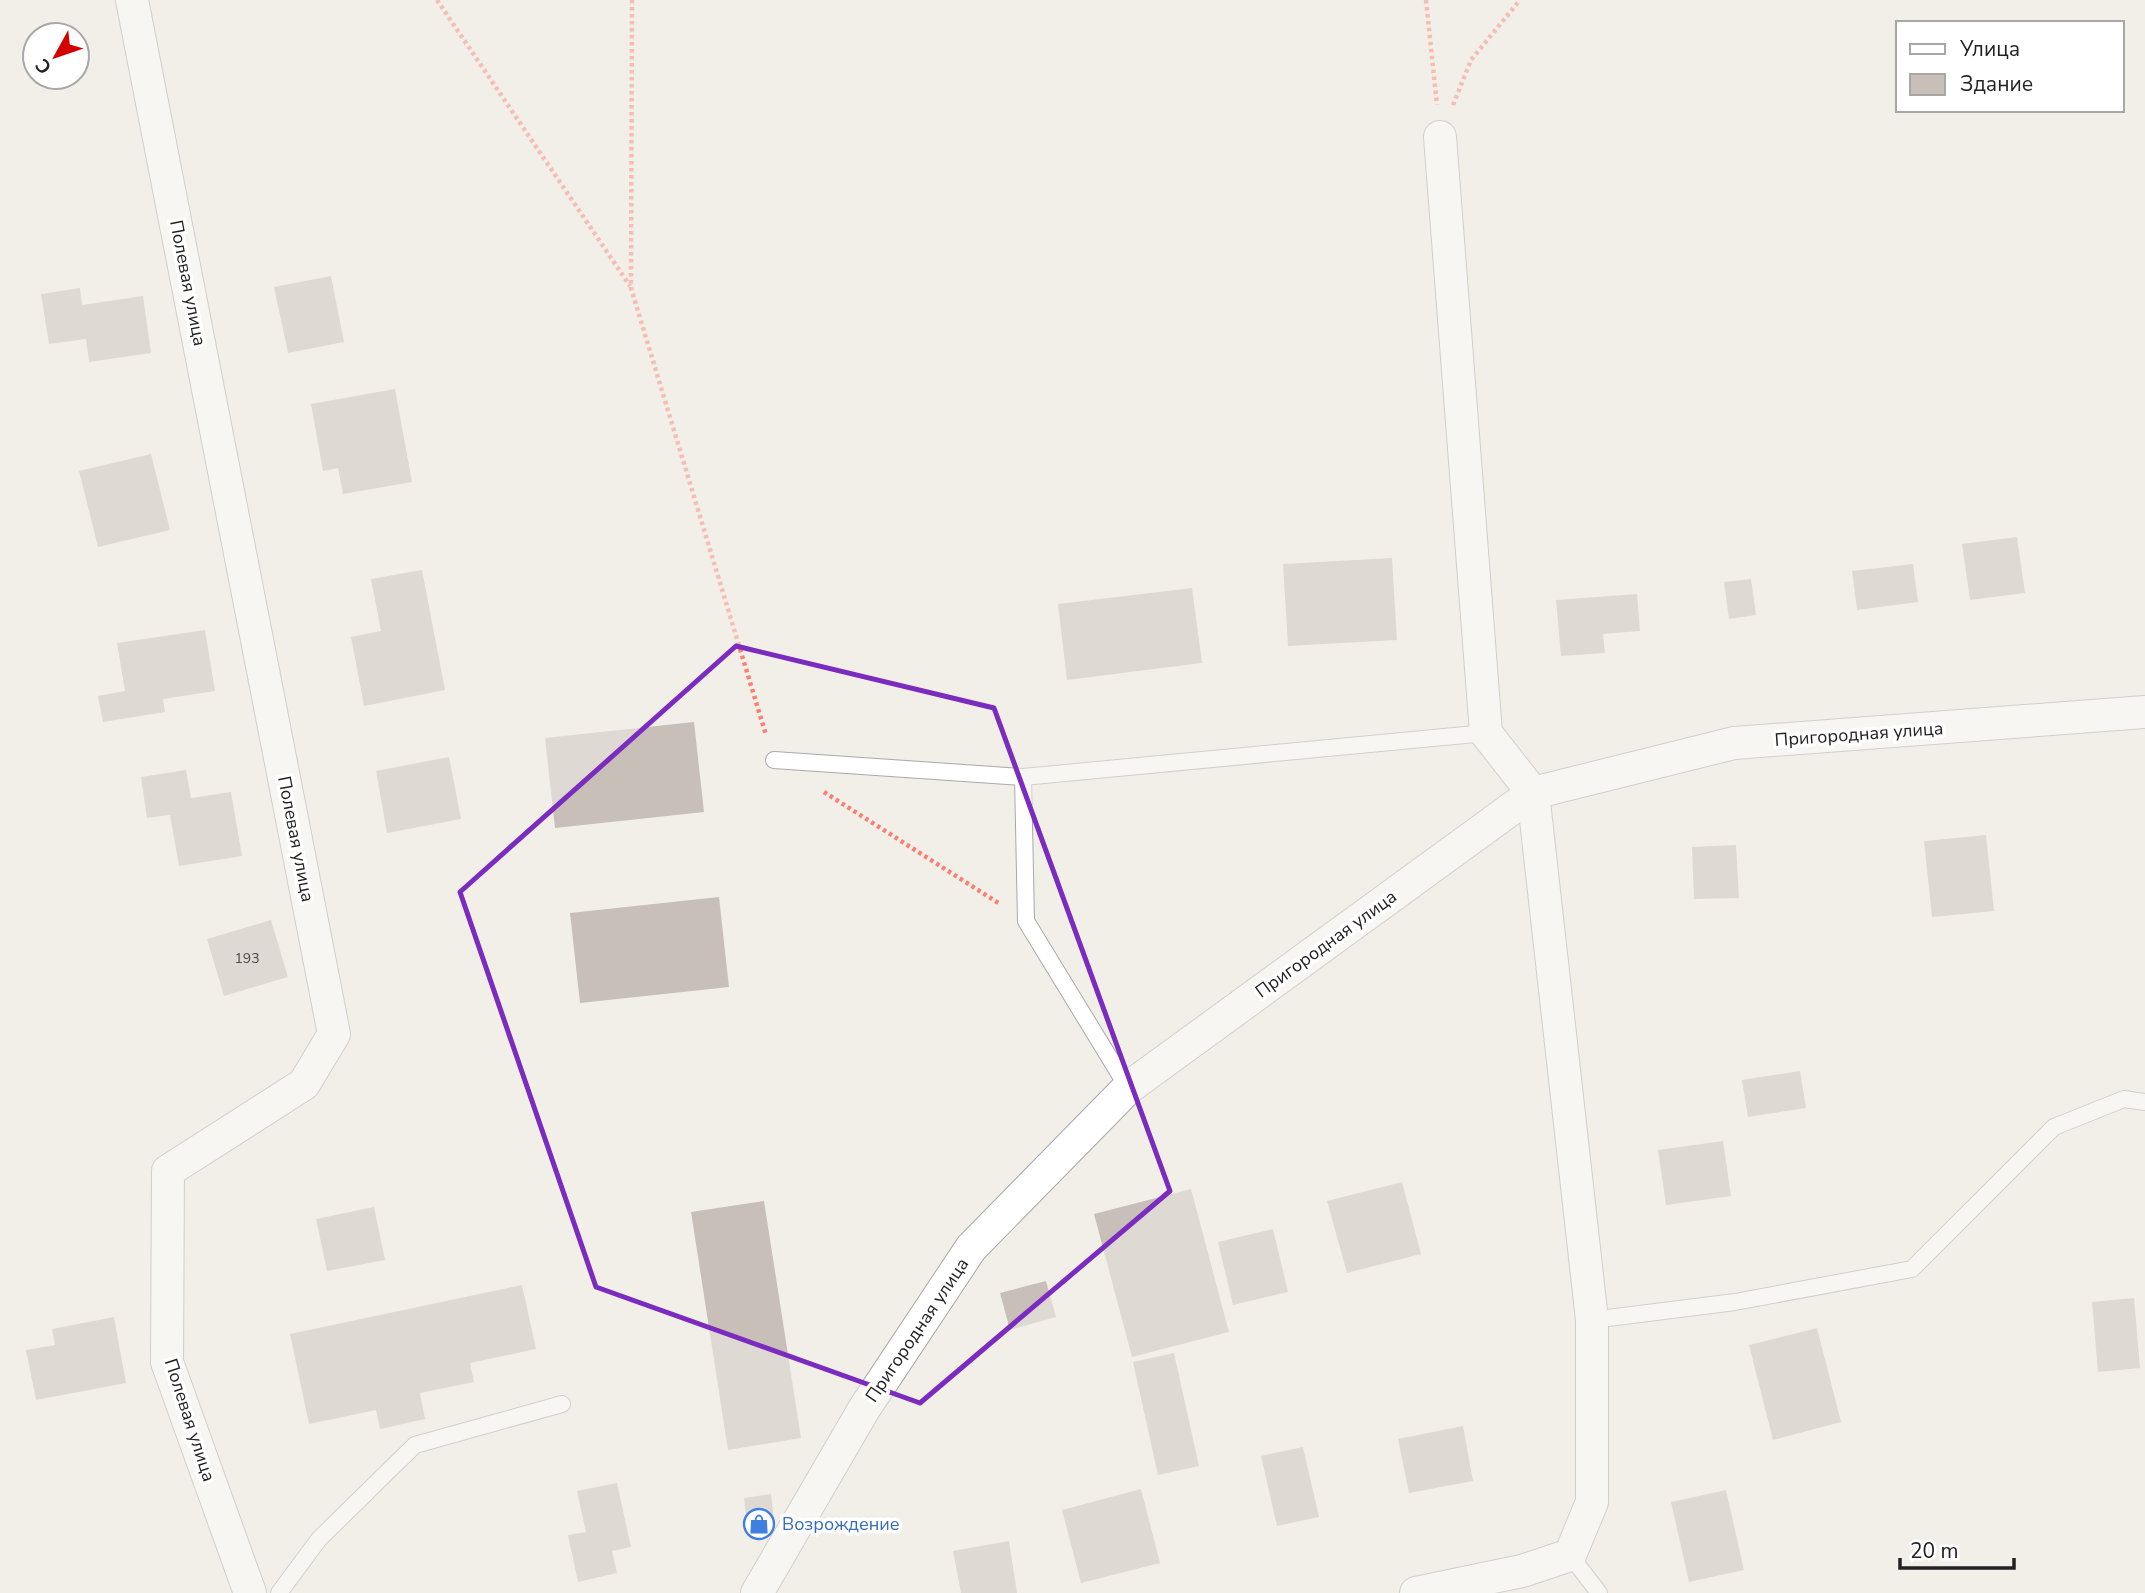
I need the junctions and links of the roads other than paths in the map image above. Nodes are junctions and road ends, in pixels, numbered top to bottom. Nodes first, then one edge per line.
1 (132, 0) edge
2 (1440, 137) road end
3 (2145, 712) edge
4 (1486, 733) junction
5 (774, 760) road end
6 (1023, 777) junction
7 (1534, 793) junction
8 (1129, 1088) junction
9 (2145, 1102) edge
10 (1592, 1320) junction
11 (562, 1404) dead end
12 (1570, 1555) junction
13 (250, 1593) edge
14 (279, 1593) edge
15 (757, 1593) edge
16 (1416, 1593) edge
17 (1599, 1593) edge

1 - 13 street, Полевая улица
2 - 4 street
3 - 7 street, Пригородная улица
4 - 6 lane
4 - 7 street
5 - 6 lane
6 - 8 lane
7 - 8 street, Пригородная улица
7 - 10 street
8 - 15 street, Пригородная улица
9 - 10 lane
10 - 12 street
11 - 14 lane
12 - 16 street
12 - 17 lane

